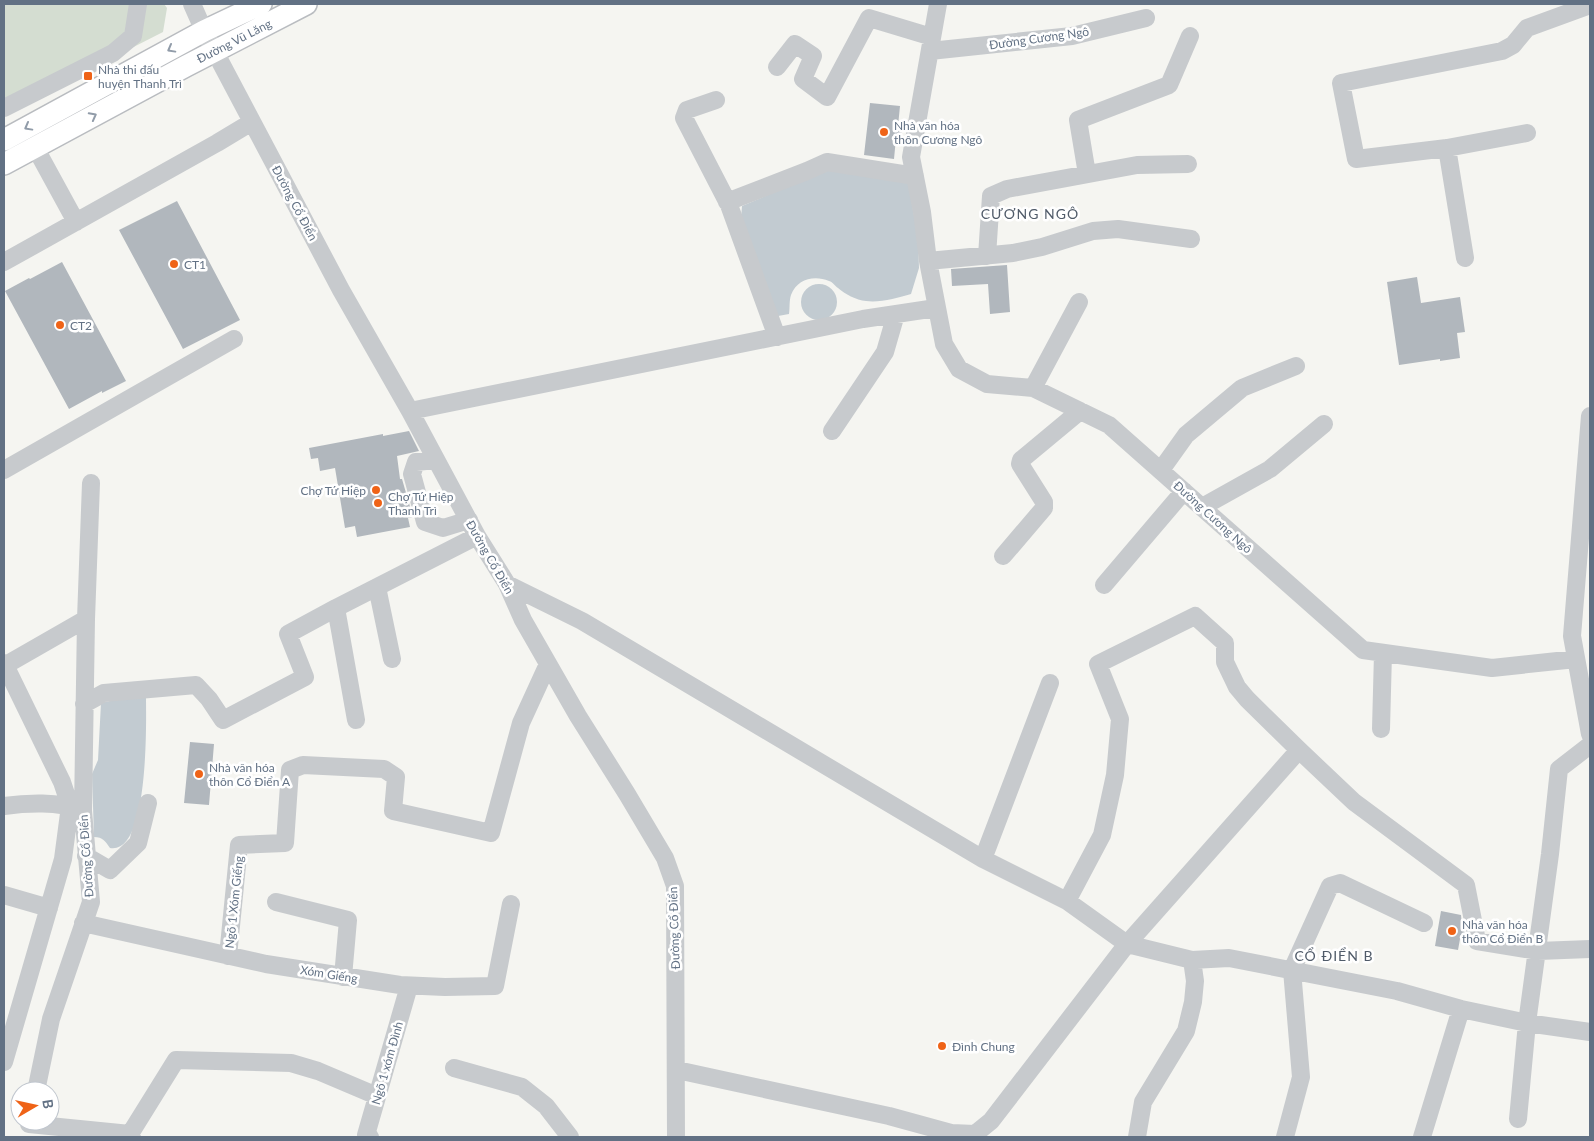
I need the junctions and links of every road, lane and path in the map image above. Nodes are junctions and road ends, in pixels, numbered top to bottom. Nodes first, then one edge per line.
1 (138, 4) edge
2 (192, 4) edge
3 (261, 4) edge
4 (306, 4) edge
5 (938, 4) edge
6 (1590, 5) edge
7 (1146, 18) dead end
8 (204, 31) junction
9 (1190, 36) dead end
10 (931, 44) junction
11 (215, 50) junction
12 (777, 67) dead end
13 (716, 100) dead end
14 (4, 108) edge
15 (252, 122) junction
16 (1527, 133) dead end
17 (4, 140) edge
18 (35, 147) junction
19 (1447, 148) junction
20 (4, 164) edge
21 (1188, 164) dead end
22 (1087, 174) junction
23 (915, 176) junction
24 (727, 202) junction
25 (76, 222) junction
26 (1191, 239) dead end
27 (987, 256) junction
28 (1465, 258) dead end
29 (928, 261) junction
30 (4, 262) edge
31 (1079, 302) dead end
32 (936, 308) junction
33 (896, 314) junction
34 (777, 337) junction
35 (234, 339) dead end
36 (1296, 366) dead end
37 (1034, 388) junction
38 (410, 411) junction
39 (1080, 411) junction
40 (1590, 416) edge
41 (1324, 424) dead end
42 (832, 431) dead end
43 (436, 460) junction
44 (4, 470) edge
45 (1161, 470) junction
46 (91, 483) dead end
47 (1184, 491) junction
48 (1202, 507) junction
49 (473, 528) junction
50 (1003, 556) dead end
51 (507, 584) junction
52 (1104, 585) dead end
53 (377, 587) junction
54 (336, 608) junction
55 (86, 619) junction
56 (1383, 653) junction
57 (392, 658) dead end
58 (548, 664) junction
59 (4, 665) edge
60 (1582, 669) edge
61 (1050, 683) dead end
62 (84, 704) junction
63 (356, 720) dead end
64 (1381, 729) dead end
65 (1590, 734) edge
66 (1590, 745) edge
67 (1299, 750) junction
68 (148, 803) dead end
69 (4, 806) edge
70 (76, 808) junction
71 (86, 856) junction
72 (983, 859) junction
73 (4, 895) edge
74 (1067, 901) junction
75 (276, 902) dead end
76 (511, 904) dead end
77 (49, 908) junction
78 (83, 923) junction
79 (1424, 924) dead end
80 (1127, 944) junction
81 (1590, 949) edge
82 (1538, 951) junction
83 (228, 956) junction
84 (1192, 960) junction
85 (1292, 970) junction
86 (343, 977) junction
87 (409, 986) junction
88 (1461, 1009) junction
89 (1527, 1023) junction
90 (1590, 1032) edge
91 (4, 1062) edge
92 (454, 1068) dead end
93 (677, 1070) junction
94 (38, 1081) edge
95 (377, 1096) junction
96 (1518, 1119) dead end
97 (60, 1130) edge
98 (131, 1136) edge
99 (370, 1137) edge
100 (570, 1137) edge
101 (676, 1137) edge
102 (1137, 1137) edge
103 (1286, 1137) edge
104 (1422, 1137) edge

1 - 14 street
2 - 8 street, Đường Cổ Điển
3 - 8 main road, Đường Vũ Lăng
4 - 11 main road, Đường Vũ Lăng
5 - 10 street, Đường Cương Ngô
6 - 19 street
7 - 10 street, Đường Cương Ngô
8 - 11 street, Đường Cổ Điển
8 -> 17 main road, Đường Vũ Lăng
9 - 22 street
10 - 12 street, Đường Cương Ngô
10 - 23 street, Đường Cương Ngô
11 - 15 street, Đường Cổ Điển
18 -> 11 main road, Đường Vũ Lăng
13 - 24 street
15 - 25 street
15 - 38 street, Đường Cổ Điển
16 - 19 street
18 - 20 main road, Đường Vũ Lăng
18 - 25 street
19 - 28 street
21 - 22 street
22 - 27 street
23 - 24 street
23 - 29 street, Đường Cương Ngô
24 - 34 street
25 - 30 street
26 - 27 street
27 - 29 street
29 - 32 street, Đường Cương Ngô
31 - 37 street
32 - 33 street
32 - 37 street, Đường Cương Ngô
33 - 34 street
33 - 42 street
34 - 38 street
35 - 44 street
36 - 45 street
37 - 39 street, Đường Cương Ngô
38 - 43 street, Đường Cổ Điển
39 - 45 street, Đường Cương Ngô
39 - 50 street
40 - 60 street
41 - 48 street
43 - 49 street, Đường Cổ Điển
43 - 49 street
45 - 47 street, Đường Cương Ngô
46 - 55 street, Đường Cổ Điển
47 - 48 street, Đường Cương Ngô
47 - 52 street
48 - 56 street, Đường Cương Ngô
49 - 51 street, Đường Cổ Điển
49 - 53 street
51 - 58 street, Đường Cổ Điển
51 - 72 street
53 - 54 street
53 - 57 street
54 - 62 street
54 - 63 street
55 - 59 street
55 - 62 street, Đường Cổ Điển
56 - 60 street, Đường Cương Ngô
56 - 64 street
58 - 83 street, Ngõ 1 Xóm Giếng
58 - 93 street, Đường Cổ Điển
59 - 70 street
60 - 65 street
61 - 72 street
62 - 70 street, Đường Cổ Điển
66 - 82 street
67 - 74 street
67 - 80 street
67 - 82 street
68 - 71 street
69 - 70 street
70 - 71 street, Đường Cổ Điển
70 - 77 street
71 - 78 street, Đường Cổ Điển
72 - 74 street
73 - 77 street
74 - 80 street
75 - 86 street
76 - 87 street, Xóm Giếng
77 - 91 street
78 - 83 street, Xóm Giếng
78 - 94 street, Đường Cổ Điển
79 - 85 street
80 - 84 street
80 - 93 street
81 - 82 street
82 - 89 street
83 - 86 street, Xóm Giếng
84 - 85 street
84 - 102 street
85 - 88 street
85 - 103 street
86 - 87 street, Xóm Giếng
87 - 95 street, Ngõ 1 xóm Đình
88 - 89 street
88 - 104 street
89 - 90 street
89 - 96 street
92 - 100 street
93 - 101 street, Đường Cổ Điển
95 - 98 street
95 - 99 street, Ngõ 1 xóm Đình
97 - 98 street

